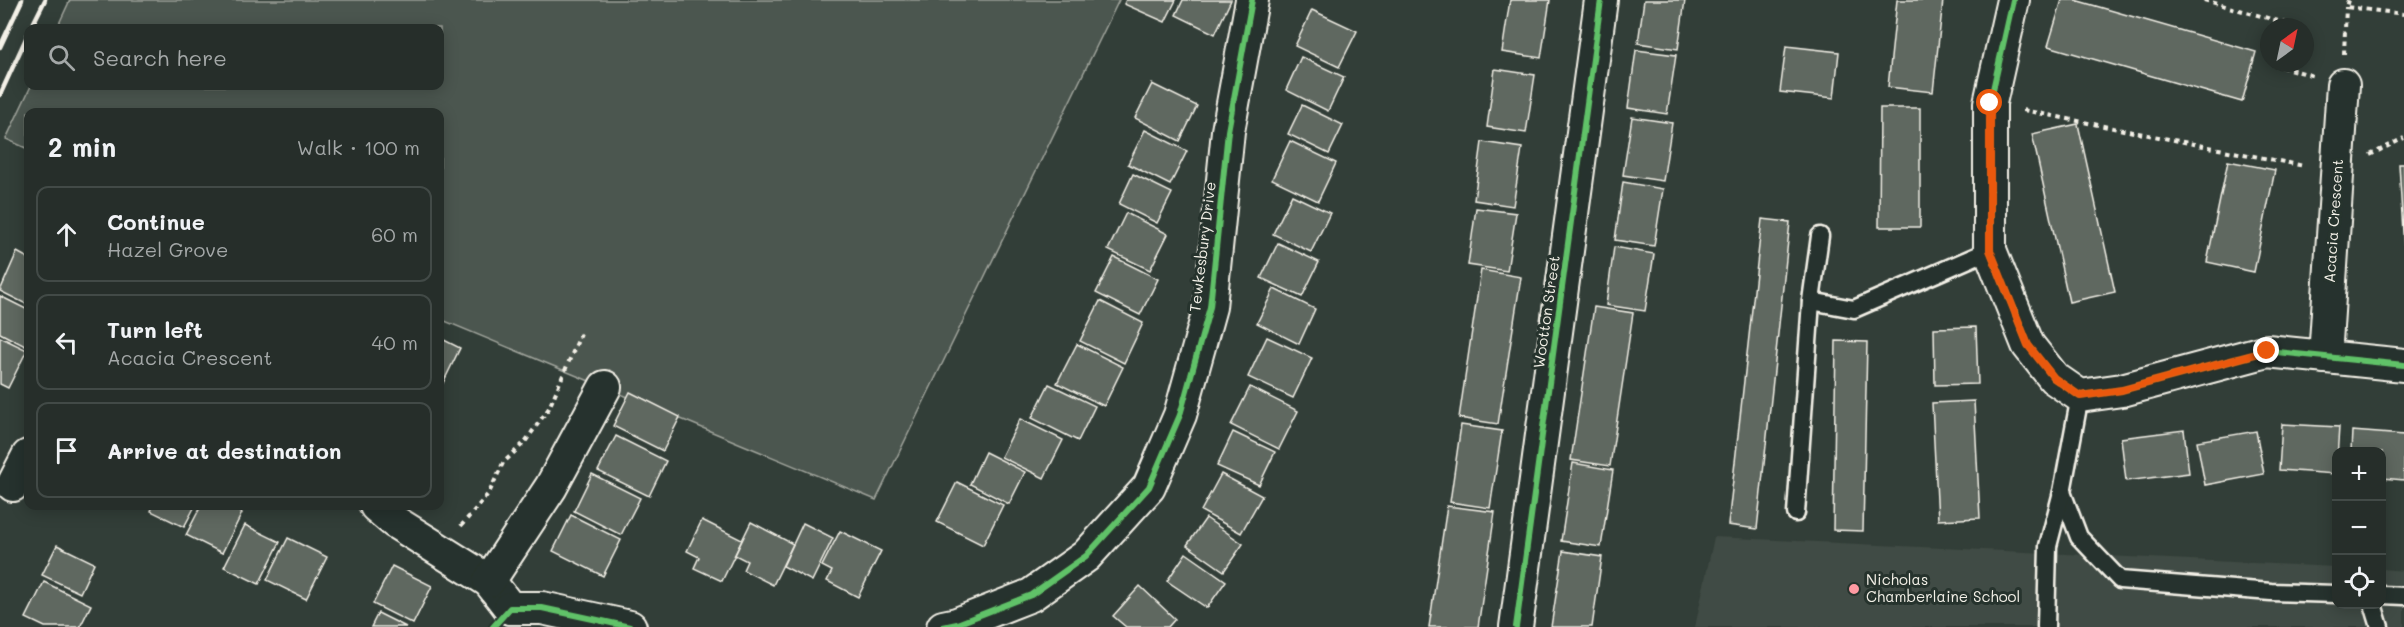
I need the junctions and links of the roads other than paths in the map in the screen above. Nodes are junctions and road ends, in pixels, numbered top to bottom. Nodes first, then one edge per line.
1 (1252, 0) edge
2 (1600, 0) edge
3 (2013, 0) edge
4 (2343, 85) road end
5 (1820, 236) dead end
6 (1990, 250) junction
7 (1811, 301) junction
8 (2325, 357) junction
9 (2404, 365) edge
10 (605, 387) dead end
11 (2080, 396) junction
12 (24, 463) edge
13 (13, 484) dead end
14 (2062, 492) junction
15 (381, 510) edge
16 (1796, 513) dead end
17 (489, 581) junction
18 (2332, 594) edge
19 (2386, 596) edge
20 (2404, 596) edge
21 (2375, 609) edge
22 (501, 618) edge
23 (630, 627) edge
24 (943, 627) edge
25 (1516, 627) edge
26 (2046, 627) edge
27 (2380, 627) edge

1 - 24 street, Tewkesbury Drive
2 - 25 street, Wootton Street
3 - 6 street
4 - 8 street, Acacia Crescent
5 - 7 lane
6 - 7 lane
6 - 11 street
7 - 16 lane
8 - 9 street
8 - 11 street
10 - 17 street
11 - 14 lane
12 - 13 street
14 - 18 lane
14 - 26 lane
15 - 17 street
17 - 22 street
19 - 20 lane
21 - 27 lane
22 - 23 street

